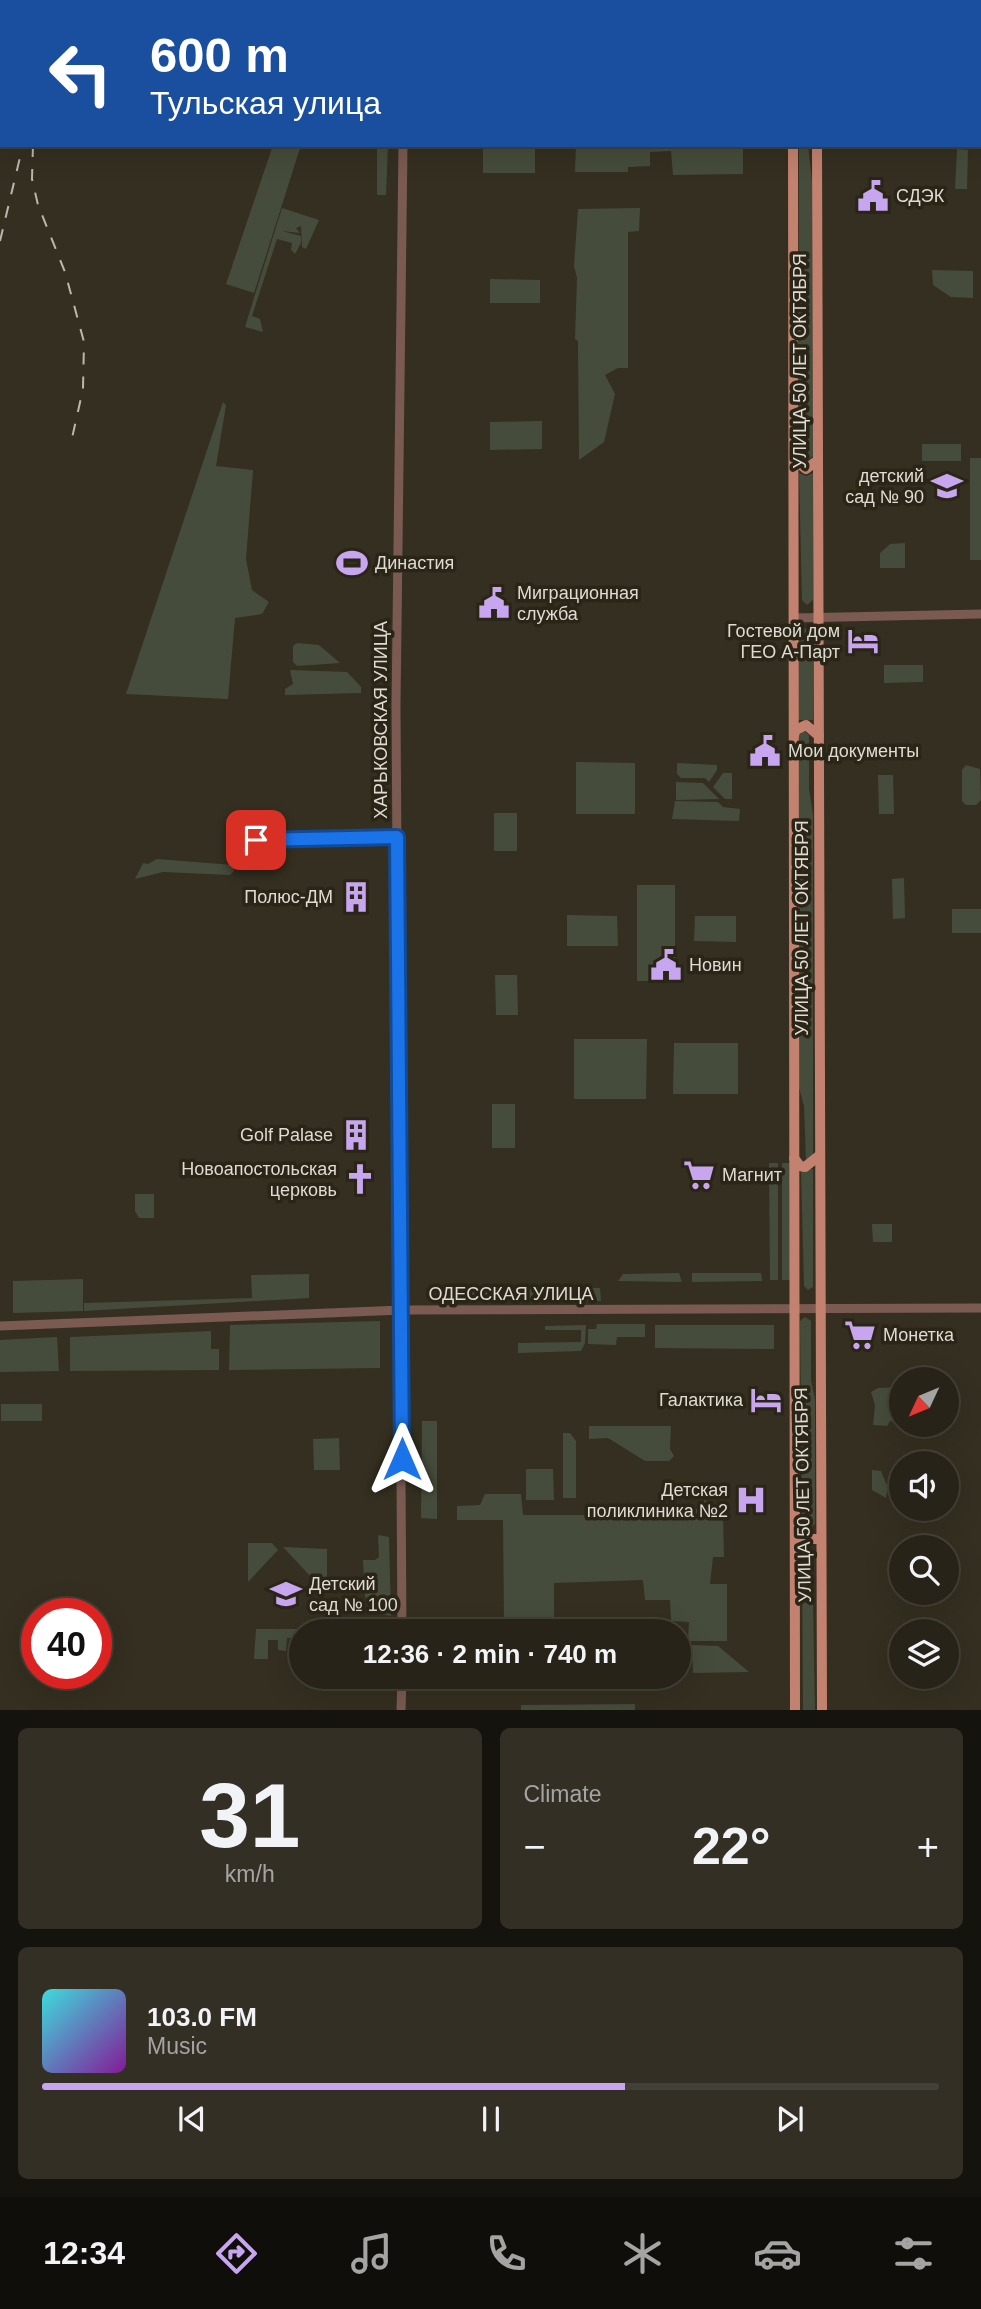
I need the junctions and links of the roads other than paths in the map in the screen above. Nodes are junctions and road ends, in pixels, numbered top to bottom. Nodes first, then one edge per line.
1 (403, 147) edge
2 (793, 147) edge
3 (817, 147) edge
4 (794, 460) junction
5 (818, 460) junction
6 (981, 614) edge
7 (794, 618) junction
8 (819, 618) junction
9 (794, 735) junction
10 (819, 736) junction
11 (397, 837) junction
12 (256, 840) dead end
13 (820, 1155) junction
14 (794, 1158) junction
15 (794, 1308) junction
16 (820, 1308) junction
17 (981, 1308) edge
18 (402, 1310) junction
19 (0, 1326) edge
20 (795, 1539) junction
21 (821, 1539) junction
22 (402, 1619) edge
23 (402, 1689) edge
24 (401, 1710) edge
25 (795, 1710) edge
26 (822, 1710) edge

1 - 11 street, ХАРЬКОВСКАЯ УЛИЦА
2 - 4 main road, УЛИЦА 50 ЛЕТ ОКТЯБРЯ
3 - 5 main road, УЛИЦА 50 ЛЕТ ОКТЯБРЯ
4 - 5 main road
4 - 7 main road, УЛИЦА 50 ЛЕТ ОКТЯБРЯ
5 - 8 main road, УЛИЦА 50 ЛЕТ ОКТЯБРЯ
6 - 8 street
7 - 8 street
7 - 9 main road, УЛИЦА 50 ЛЕТ ОКТЯБРЯ
8 - 10 main road, УЛИЦА 50 ЛЕТ ОКТЯБРЯ
9 - 10 main road
9 - 14 main road, УЛИЦА 50 ЛЕТ ОКТЯБРЯ
10 - 13 main road, УЛИЦА 50 ЛЕТ ОКТЯБРЯ
11 - 12 street
11 - 18 street, ХАРЬКОВСКАЯ УЛИЦА
13 - 14 main road
13 - 16 main road, УЛИЦА 50 ЛЕТ ОКТЯБРЯ
14 - 15 main road, УЛИЦА 50 ЛЕТ ОКТЯБРЯ
15 - 16 street, ОДЕССКАЯ УЛИЦА
15 - 18 street, ОДЕССКАЯ УЛИЦА
15 - 20 main road, УЛИЦА 50 ЛЕТ ОКТЯБРЯ
16 - 17 street, ОДЕССКАЯ УЛИЦА
16 - 21 main road, УЛИЦА 50 ЛЕТ ОКТЯБРЯ
18 - 19 street, ОДЕССКАЯ УЛИЦА
18 - 22 street, ХАРЬКОВСКАЯ УЛИЦА
20 - 21 main road
20 - 25 main road, УЛИЦА 50 ЛЕТ ОКТЯБРЯ
21 - 26 main road, УЛИЦА 50 ЛЕТ ОКТЯБРЯ
23 - 24 street

